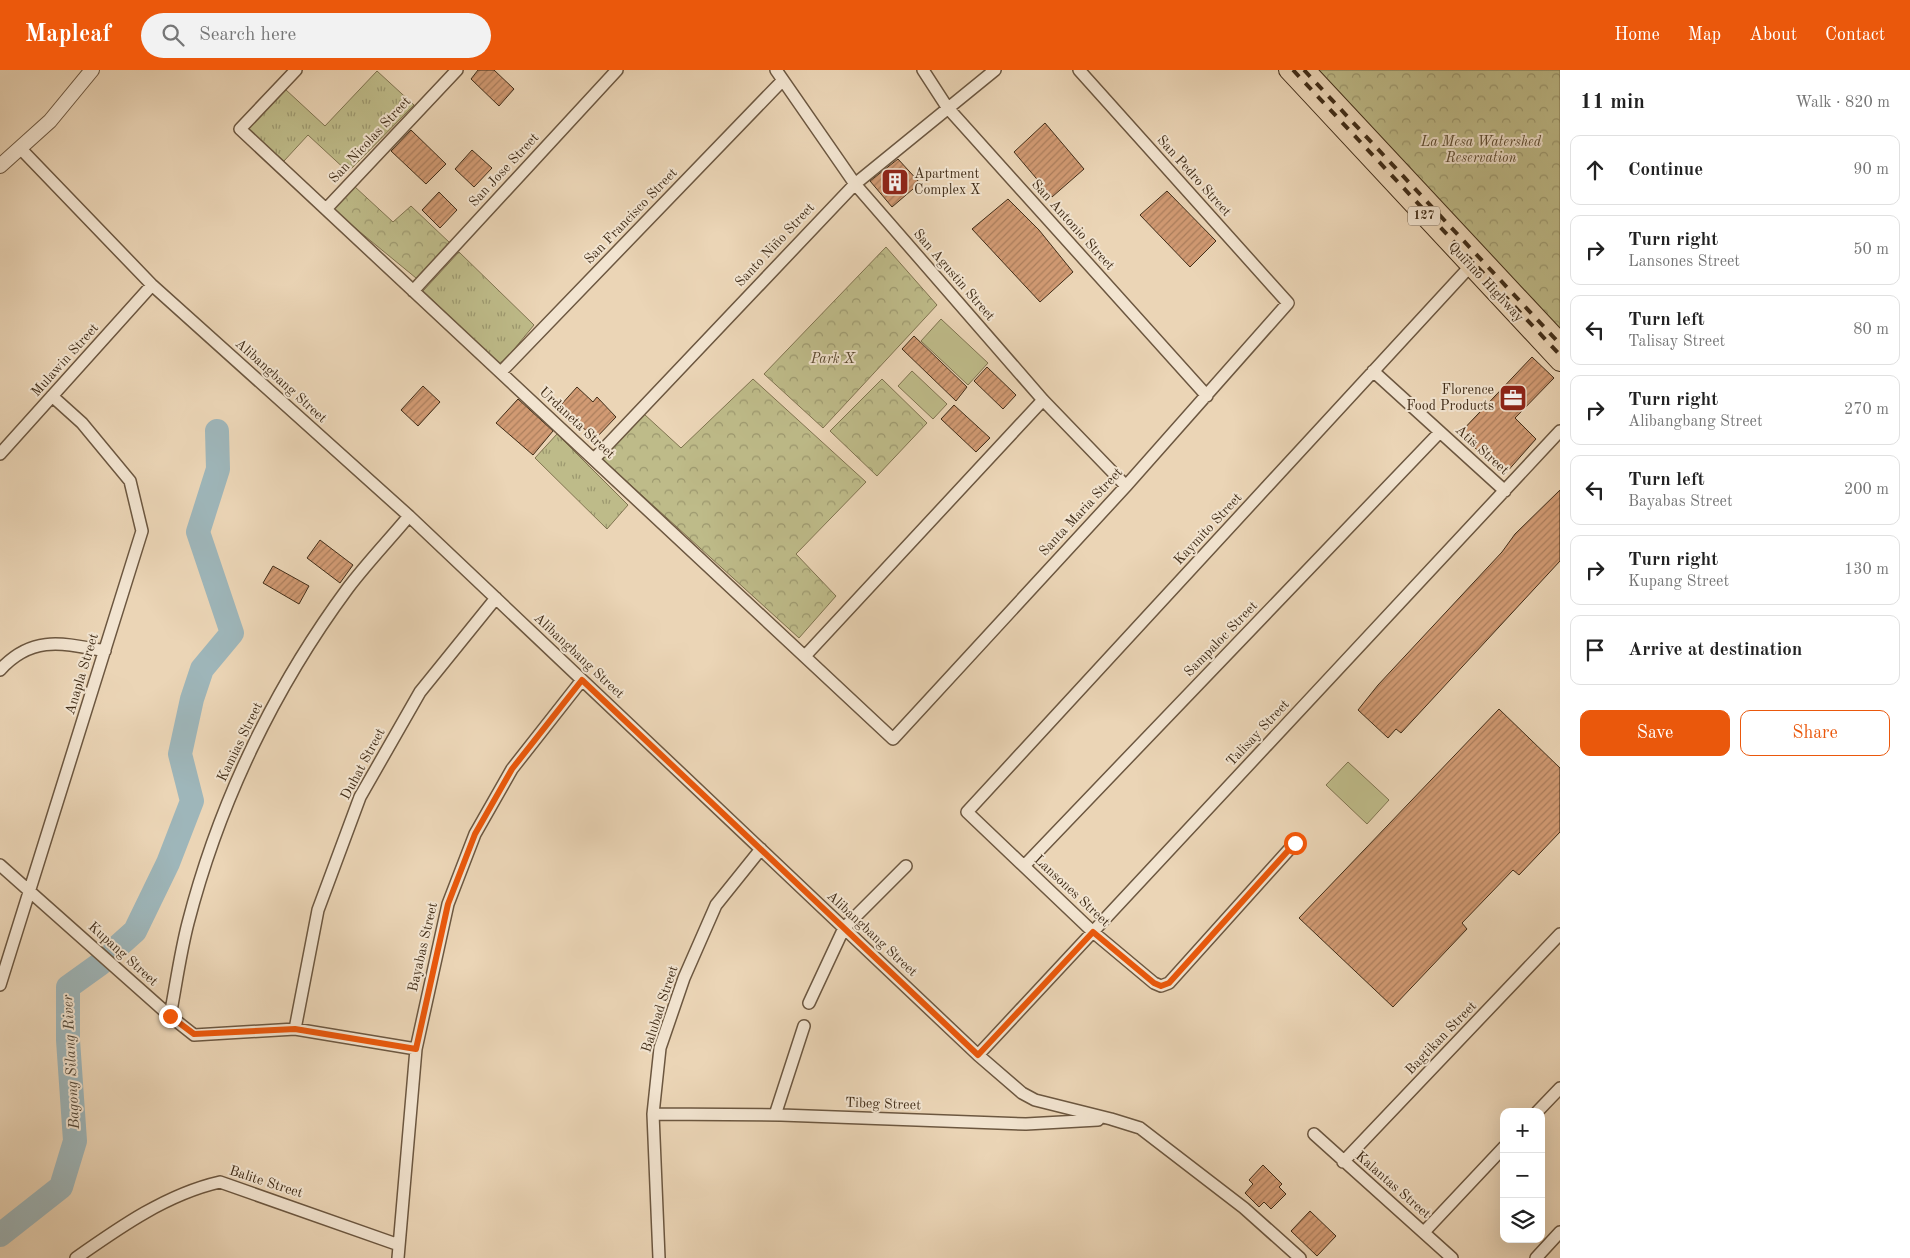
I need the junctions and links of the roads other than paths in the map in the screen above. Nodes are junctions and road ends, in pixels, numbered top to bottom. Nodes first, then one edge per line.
1 (92, 70) edge
2 (296, 70) edge
3 (457, 70) edge
4 (617, 70) edge
5 (776, 70) edge
6 (922, 70) edge
7 (995, 70) edge
8 (1079, 70) edge
9 (1288, 70) edge
10 (1306, 70) edge
11 (783, 80) junction
12 (947, 107) junction
13 (20, 148) junction
14 (0, 166) edge
15 (1400, 182) junction
16 (855, 184) junction
17 (326, 209) junction
18 (1475, 261) junction
19 (152, 285) junction
20 (413, 291) junction
21 (1288, 302) joint
22 (1560, 342) edge
23 (1560, 362) edge
24 (1373, 371) junction
25 (501, 372) junction
26 (52, 396) junction
27 (1207, 396) junction
28 (1042, 400) junction
29 (1440, 432) junction
30 (1560, 432) edge
31 (0, 454) edge
32 (594, 459) junction
33 (1126, 486) junction
34 (1505, 491) junction
35 (409, 516) junction
36 (496, 598) junction
37 (104, 651) junction
38 (805, 656) junction
39 (0, 670) edge
40 (582, 680) junction
41 (893, 739) joint
42 (967, 812) joint
43 (1295, 843) dead end
44 (760, 849) junction
45 (0, 865) edge
46 (906, 866) dead end
47 (1024, 866) junction
48 (30, 892) junction
49 (844, 928) junction
50 (1093, 932) junction
51 (1560, 934) edge
52 (0, 985) edge
53 (809, 1003) dead end
54 (170, 1016) junction
55 (804, 1026) dead end
56 (295, 1029) junction
57 (416, 1049) junction
58 (978, 1055) junction
59 (1560, 1088) edge
60 (1541, 1108) edge
61 (653, 1114) junction
62 (775, 1115) junction
63 (1111, 1119) junction
64 (1314, 1134) dead end
65 (1500, 1151) edge
66 (1343, 1162) junction
67 (1424, 1232) junction
68 (1560, 1232) edge
69 (399, 1245) junction
70 (76, 1258) edge
71 (398, 1258) edge
72 (659, 1258) edge
73 (1300, 1258) edge
74 (1452, 1258) edge
75 (1536, 1258) edge

1 - 13 street
2 - 17 street, Urdaneta Street
3 - 17 street, San Nicolas Street
4 - 20 street, San Jose Street
5 - 11 street, San Agustin Street
6 - 12 street, San Antonio Street
7 - 12 street, Santo Niño Street
8 - 21 street, San Pedro Street
9 - 15 main road, Quirino Highway / 127
10 - 15 main road, Quirino Highway / 127
11 - 16 street, San Agustin Street
11 - 25 street, San Francisco Street
12 - 16 street, Santo Niño Street
12 - 27 street, San Antonio Street
13 - 14 street
13 - 19 street, Alibangbang Street
15 - 18 main road, Quirino Highway / 127
16 - 28 street, San Agustin Street
16 - 32 street, Santo Niño Street
17 - 20 street, Urdaneta Street
18 - 22 main road, Quirino Highway / 127
18 - 23 main road, Quirino Highway / 127
18 - 24 street, Kaymito Street
19 - 26 street, Mulawin Street
19 - 35 street, Alibangbang Street
20 - 25 street, Urdaneta Street
21 - 27 street, Santa Maria Street
24 - 29 street, Atis Street
24 - 42 street, Kaymito Street
25 - 32 street, Urdaneta Street
26 - 31 street, Mulawin Street
26 - 37 street, Anapla Street
27 - 33 street, Santa Maria Street
28 - 33 street, San Agustin Street
28 - 38 street
29 - 34 street, Atis Street
29 - 47 street, Sampaloc Street
30 - 34 street, Talisay Street
32 - 38 street, Urdaneta Street
33 - 41 street, Santa Maria Street
34 - 50 street, Talisay Street
35 - 36 street, Alibangbang Street
35 - 54 street, Kamias Street
36 - 40 street, Alibangbang Street
36 - 56 street, Duhat Street
37 - 39 street
37 - 48 street, Anapla Street
38 - 41 street, Urdaneta Street
40 - 44 street, Alibangbang Street
40 - 57 street, Bayabas Street
42 - 47 street, Lansones Street
43 - 50 street, Lansones Street
44 - 49 street, Alibangbang Street
44 - 61 street, Balubad Street
45 - 48 street, Kupang Street
46 - 49 street
47 - 50 street, Lansones Street
48 - 52 street, Anapla Street
48 - 54 street, Kupang Street
49 - 53 street
49 - 58 street, Alibangbang Street
50 - 58 street, Talisay Street
51 - 66 street, Bagtikan Street
54 - 56 street, Kupang Street
55 - 62 street
56 - 57 street, Kupang Street
57 - 69 street, Bayabas Street
58 - 63 street, Alibangbang Street
59 - 60 street
61 - 62 street, Tibeg Street
61 - 72 street, Balubad Street
62 - 63 street, Tibeg Street
63 - 73 street, Alibangbang Street
64 - 66 street, Kalantas Street
65 - 67 street
66 - 67 street, Kalantas Street
67 - 74 street, Kalantas Street
68 - 75 street
69 - 70 street, Balite Street
69 - 71 street, Bayabas Street

